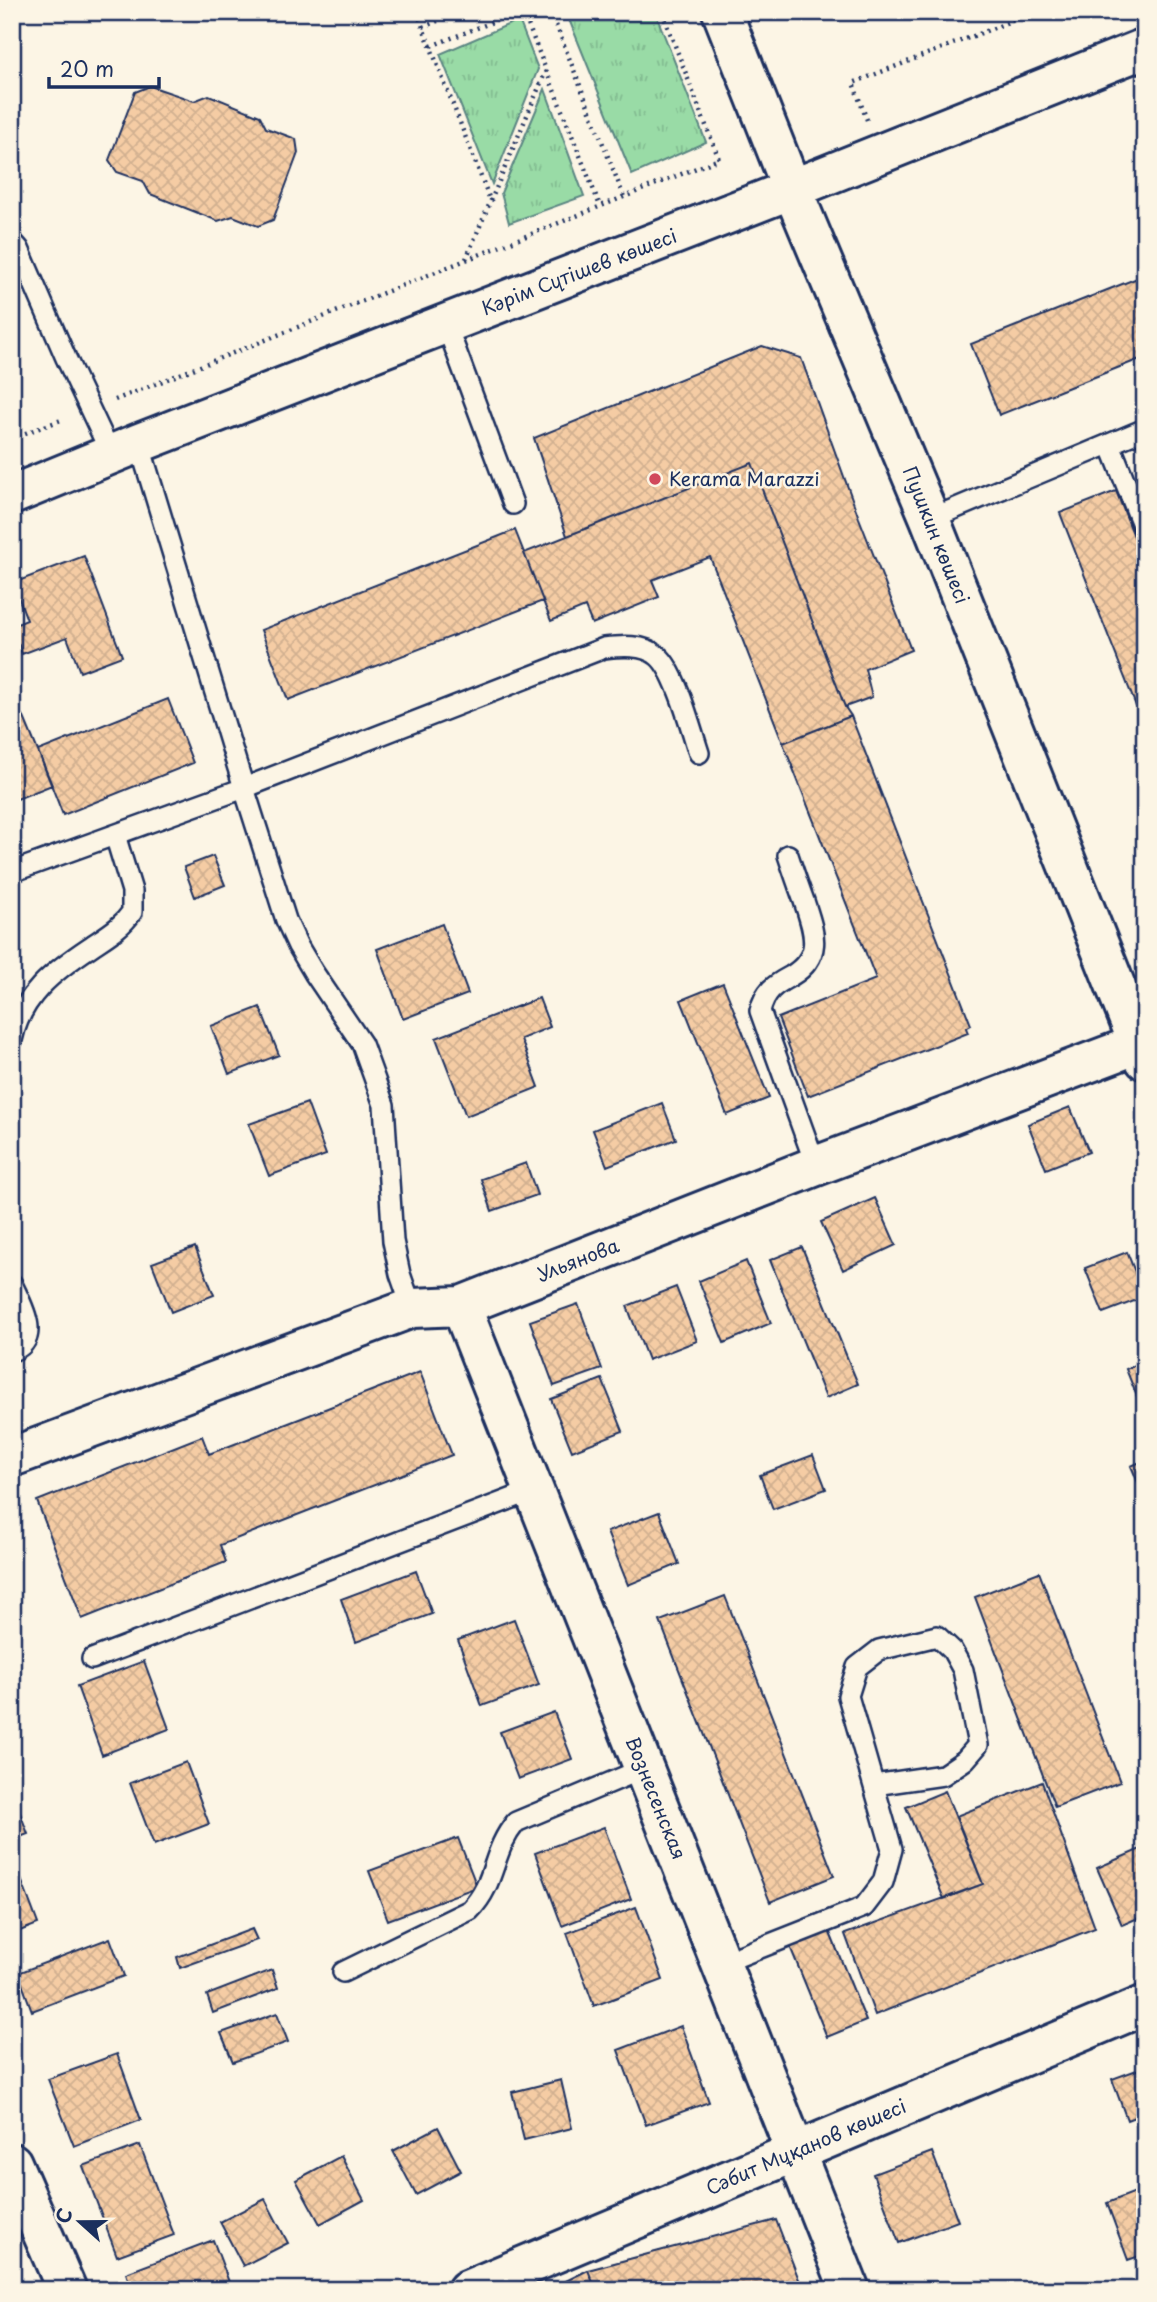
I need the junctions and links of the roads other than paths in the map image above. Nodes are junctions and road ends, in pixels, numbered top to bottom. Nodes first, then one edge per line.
1 (722, 12) edge
2 (1145, 47) edge
3 (792, 189) junction
4 (12, 241) edge
5 (446, 324) junction
6 (1145, 429) edge
7 (1110, 444) junction
8 (125, 449) junction
9 (12, 495) edge
10 (513, 504) dead end
11 (930, 519) junction
12 (1145, 532) edge
13 (699, 753) dead end
14 (244, 788) junction
15 (116, 835) junction
16 (788, 855) dead end
17 (12, 872) edge
18 (12, 1040) edge
19 (1142, 1048) edge
20 (816, 1166) junction
21 (12, 1284) edge
22 (461, 1306) junction
23 (412, 1308) junction
24 (12, 1351) edge
25 (12, 1457) edge
26 (534, 1490) junction
27 (92, 1659) dead end
28 (645, 1768) junction
29 (874, 1786) junction
30 (722, 1962) junction
31 (342, 1972) dead end
32 (1145, 2005) edge
33 (796, 2151) junction
34 (12, 2163) edge
35 (67, 2290) edge
36 (467, 2290) edge
37 (850, 2290) edge

1 - 3 street, Пушкин көшесі
2 - 3 street, Кәрім Сүтішев көшесі
3 - 5 street, Кәрім Сүтішев көшесі
3 - 11 street, Пушкин көшесі
4 - 8 lane
5 - 8 street, Кәрім Сүтішев көшесі
5 - 10 lane
6 - 7 lane
7 - 11 lane
7 - 12 lane
8 - 9 street, Кәрім Сүтішев көшесі
8 - 14 lane
11 - 19 street, Пушкин көшесі
13 - 14 lane
14 - 15 lane
14 - 23 lane
15 - 17 lane
15 - 18 lane
16 - 20 lane
19 - 20 street, Ульянова
20 - 22 street, Ульянова
21 - 24 lane
22 - 23 street, Ульянова
22 - 26 street, Вознесенская
23 - 25 street, Ульянова
26 - 27 lane
26 - 28 street, Вознесенская
28 - 30 street, Вознесенская
28 - 31 lane
29 - 29 lane
29 - 30 lane
30 - 33 street, Вознесенская
32 - 33 street, Сәбит Мұқанов көшесі
33 - 36 street, Сәбит Мұқанов көшесі
33 - 37 street, Вознесенская
34 - 35 street

